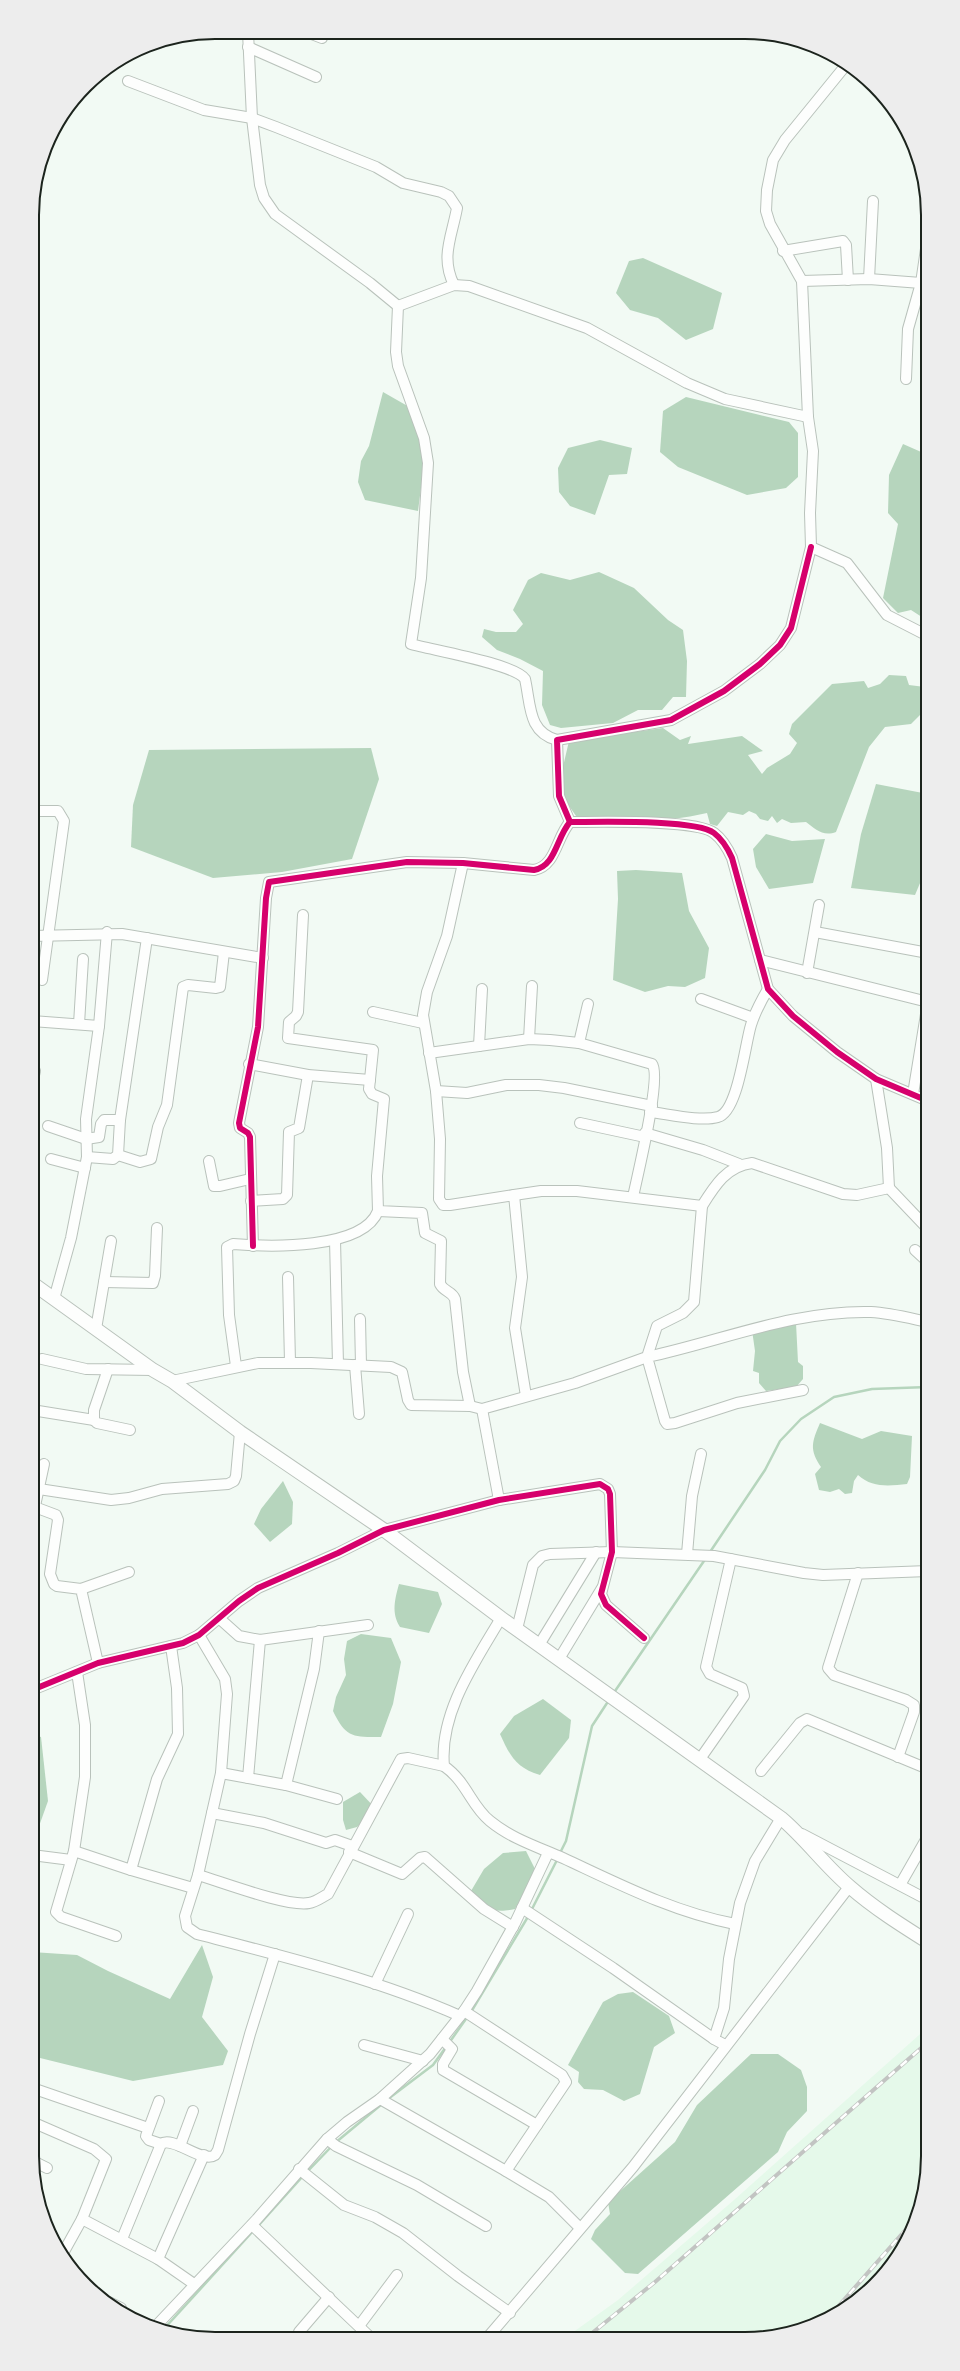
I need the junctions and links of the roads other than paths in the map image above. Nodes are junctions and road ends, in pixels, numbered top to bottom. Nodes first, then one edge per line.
1 (248, 39) edge
2 (248, 47) junction
3 (843, 69) edge
4 (316, 77) dead end
5 (128, 81) dead end
6 (252, 118) junction
7 (872, 201) dead end
8 (783, 251) junction
9 (869, 279) junction
10 (848, 280) junction
11 (802, 281) junction
12 (921, 284) joint
13 (454, 285) junction
14 (398, 306) junction
15 (906, 379) dead end
16 (808, 416) junction
17 (811, 547) junction
18 (921, 632) edge
19 (557, 740) junction
20 (39, 812) edge
21 (570, 822) junction
22 (463, 863) junction
23 (819, 905) dead end
24 (303, 915) dead end
25 (107, 932) junction
26 (815, 932) junction
27 (48, 935) junction
28 (39, 936) edge
29 (147, 938) junction
30 (224, 952) junction
31 (921, 952) edge
32 (263, 958) junction
33 (83, 959) dead end
34 (760, 960) junction
35 (807, 973) junction
36 (42, 980) dead end
37 (532, 986) dead end
38 (482, 989) dead end
39 (768, 989) junction
40 (701, 999) dead end
41 (588, 1004) dead end
42 (921, 1004) edge
43 (373, 1012) dead end
44 (753, 1018) junction
45 (39, 1021) edge
46 (423, 1023) junction
47 (79, 1024) junction
48 (99, 1026) junction
49 (529, 1039) junction
50 (579, 1043) junction
51 (479, 1046) junction
52 (921, 1047) edge
53 (429, 1053) junction
54 (249, 1064) junction
55 (308, 1075) junction
56 (876, 1079) junction
57 (370, 1080) junction
58 (436, 1091) junction
59 (913, 1094) junction
60 (921, 1098) edge
61 (651, 1109) junction
62 (120, 1120) junction
63 (580, 1123) dead end
64 (48, 1126) dead end
65 (645, 1135) junction
66 (86, 1139) junction
67 (118, 1155) junction
68 (87, 1157) junction
69 (51, 1159) dead end
70 (209, 1161) dead end
71 (738, 1164) junction
72 (85, 1168) junction
73 (250, 1179) junction
74 (889, 1188) junction
75 (514, 1195) junction
76 (633, 1197) junction
77 (251, 1201) junction
78 (702, 1206) junction
79 (378, 1211) junction
80 (921, 1222) edge
81 (157, 1228) dead end
82 (335, 1240) junction
83 (111, 1241) dead end
84 (253, 1246) junction
85 (915, 1250) dead end
86 (921, 1256) edge
87 (288, 1277) dead end
88 (104, 1282) junction
89 (39, 1288) edge
90 (54, 1299) junction
91 (360, 1319) dead end
92 (921, 1321) edge
93 (96, 1329) junction
94 (648, 1357) junction
95 (42, 1358) dead end
96 (290, 1362) junction
97 (338, 1364) junction
98 (358, 1365) junction
99 (236, 1366) junction
100 (108, 1370) junction
101 (153, 1370) junction
102 (172, 1380) junction
103 (803, 1390) dead end
104 (526, 1396) junction
105 (470, 1406) junction
106 (482, 1409) junction
107 (39, 1411) edge
108 (359, 1414) dead end
109 (94, 1420) junction
110 (130, 1430) dead end
111 (240, 1432) junction
112 (701, 1454) dead end
113 (44, 1464) dead end
114 (39, 1489) joint
115 (499, 1500) junction
116 (39, 1508) edge
117 (384, 1530) junction
118 (596, 1552) junction
119 (612, 1552) junction
120 (687, 1554) junction
121 (731, 1559) junction
122 (921, 1571) edge
123 (129, 1572) dead end
124 (858, 1574) junction
125 (602, 1588) junction
126 (81, 1589) junction
127 (220, 1618) junction
128 (501, 1618) junction
129 (368, 1625) dead end
130 (517, 1629) junction
131 (319, 1631) junction
132 (200, 1635) junction
133 (644, 1638) dead end
134 (260, 1640) junction
135 (539, 1645) junction
136 (171, 1646) junction
137 (559, 1659) junction
138 (98, 1664) junction
139 (77, 1672) junction
140 (39, 1687) edge
141 (898, 1758) junction
142 (700, 1759) junction
143 (444, 1766) junction
144 (921, 1766) edge
145 (761, 1771) dead end
146 (221, 1773) junction
147 (248, 1778) junction
148 (286, 1785) junction
149 (337, 1799) dead end
150 (212, 1813) junction
151 (781, 1818) junction
152 (798, 1832) junction
153 (921, 1848) edge
154 (351, 1849) junction
155 (39, 1855) edge
156 (72, 1855) junction
157 (554, 1855) junction
158 (131, 1870) junction
159 (198, 1875) junction
160 (900, 1885) junction
161 (849, 1886) junction
162 (193, 1888) junction
163 (921, 1896) edge
164 (527, 1912) junction
165 (408, 1914) dead end
166 (735, 1924) junction
167 (513, 1927) junction
168 (116, 1936) dead end
169 (921, 1937) edge
170 (275, 1954) junction
171 (375, 1984) junction
172 (466, 2014) junction
173 (714, 2039) junction
174 (446, 2042) junction
175 (364, 2045) dead end
176 (726, 2045) junction
177 (423, 2061) junction
178 (39, 2090) edge
179 (159, 2101) dead end
180 (385, 2102) junction
181 (193, 2111) dead end
182 (39, 2125) edge
183 (537, 2125) junction
184 (148, 2128) junction
185 (332, 2143) junction
186 (161, 2144) junction
187 (180, 2146) junction
188 (204, 2155) junction
189 (39, 2164) edge
190 (47, 2168) dead end
191 (506, 2171) junction
192 (303, 2173) junction
193 (82, 2219) junction
194 (486, 2226) dead end
195 (254, 2227) junction
196 (580, 2228) junction
197 (122, 2239) junction
198 (66, 2248) edge
199 (158, 2259) junction
200 (397, 2275) dead end
201 (194, 2284) junction
202 (329, 2297) junction
203 (510, 2313) junction
204 (159, 2323) edge
205 (359, 2326) junction
206 (299, 2332) dead end
207 (365, 2332) edge
208 (493, 2332) edge

1 - 2 street
2 - 4 street
2 - 6 street
3 - 8 street
5 - 6 street
6 - 13 street
6 - 14 street
7 - 9 street
8 - 10 street
8 - 11 street
9 - 10 street
9 - 12 street
10 - 11 street
11 - 16 street
12 - 15 street
13 - 14 street
13 - 16 street
14 - 19 street
16 - 17 street
17 - 18 street
17 - 19 street
19 - 21 street
20 - 27 street
21 - 22 street
21 - 34 street
22 - 32 street
22 - 46 street
23 - 26 street
24 - 57 street
25 - 27 street
25 - 29 street
25 - 48 street
26 - 31 street
26 - 35 street
27 - 28 street
27 - 36 street
29 - 30 street
29 - 62 street
30 - 32 street
30 - 67 street
32 - 54 street
33 - 47 street
34 - 35 street
34 - 39 street
35 - 42 street
37 - 49 street
38 - 51 street
39 - 44 street
39 - 56 street
40 - 44 street
41 - 50 street
43 - 46 street
44 - 61 street
45 - 47 street
46 - 53 street
47 - 48 street
48 - 66 street
49 - 50 street
49 - 51 street
50 - 61 street
51 - 53 street
52 - 59 street
53 - 58 street
54 - 55 street
54 - 73 street
55 - 57 street
55 - 77 street
56 - 59 street
56 - 74 street
57 - 79 street
58 - 61 street
58 - 75 street
59 - 60 street
61 - 65 street
62 - 66 street
62 - 67 street
63 - 65 street
64 - 66 street
65 - 71 street
65 - 76 street
66 - 68 street
67 - 68 street
68 - 72 street
69 - 72 street
70 - 73 street
71 - 74 street
71 - 78 street
72 - 90 street
73 - 77 street
74 - 80 street
75 - 76 street
75 - 104 street
76 - 78 street
77 - 84 street
78 - 94 street
79 - 82 street
79 - 105 street
81 - 88 street
82 - 84 street
82 - 97 street
83 - 88 street
84 - 99 street
85 - 86 street
87 - 96 street
88 - 93 street
89 - 90 main road
90 - 93 main road
91 - 98 street
92 - 94 street
93 - 101 main road
94 - 103 street
94 - 104 street
95 - 100 street
96 - 97 street
96 - 99 street
97 - 98 street
98 - 105 street
98 - 108 street
99 - 102 street
100 - 101 street
100 - 109 street
101 - 102 main road
102 - 111 main road
104 - 106 street
105 - 106 street
106 - 115 street
107 - 109 street
109 - 110 street
111 - 114 street
111 - 117 main road
112 - 120 street
113 - 114 street
115 - 117 street
115 - 119 street
116 - 126 street
117 - 127 street
117 - 128 main road
118 - 119 street
118 - 130 street
118 - 135 street
119 - 120 street
119 - 125 street
120 - 121 street
121 - 124 street
121 - 142 street
122 - 124 street
123 - 126 street
124 - 141 street
125 - 133 street
125 - 137 street
126 - 138 street
127 - 132 street
127 - 134 street
128 - 130 main road
128 - 143 street
129 - 131 street
130 - 135 main road
131 - 134 street
131 - 148 street
132 - 136 street
132 - 146 street
134 - 147 street
135 - 137 main road
136 - 138 street
136 - 158 street
137 - 142 main road
138 - 139 street
139 - 140 street
139 - 156 street
141 - 144 street
141 - 145 street
142 - 151 main road
143 - 154 street
143 - 157 street
146 - 147 street
146 - 150 street
147 - 148 street
148 - 149 street
150 - 154 street
150 - 159 street
151 - 152 main road
151 - 166 street
152 - 160 street
152 - 161 main road
153 - 160 street
154 - 159 street
154 - 167 street
155 - 156 street
156 - 158 street
156 - 168 street
157 - 164 street
157 - 166 street
158 - 162 street
159 - 162 street
160 - 163 street
161 - 169 main road
161 - 176 street
162 - 170 street
164 - 167 street
164 - 173 street
165 - 171 street
166 - 173 street
167 - 172 street
170 - 171 street
170 - 188 street
171 - 172 street
172 - 174 street
172 - 183 street
173 - 176 street
174 - 177 street
174 - 183 street
175 - 177 street
176 - 196 street
177 - 180 street
178 - 184 street
179 - 184 street
180 - 185 street
180 - 191 street
181 - 187 street
182 - 193 street
183 - 191 street
184 - 186 street
185 - 192 street
185 - 194 street
186 - 187 street
186 - 197 street
187 - 188 street
188 - 199 street
189 - 190 street
191 - 196 street
192 - 195 street
192 - 203 street
193 - 197 street
193 - 198 street
195 - 201 street
195 - 202 street
196 - 203 street
197 - 199 street
199 - 201 street
200 - 205 street
201 - 204 street
202 - 205 street
202 - 206 street
203 - 208 street
205 - 207 street

